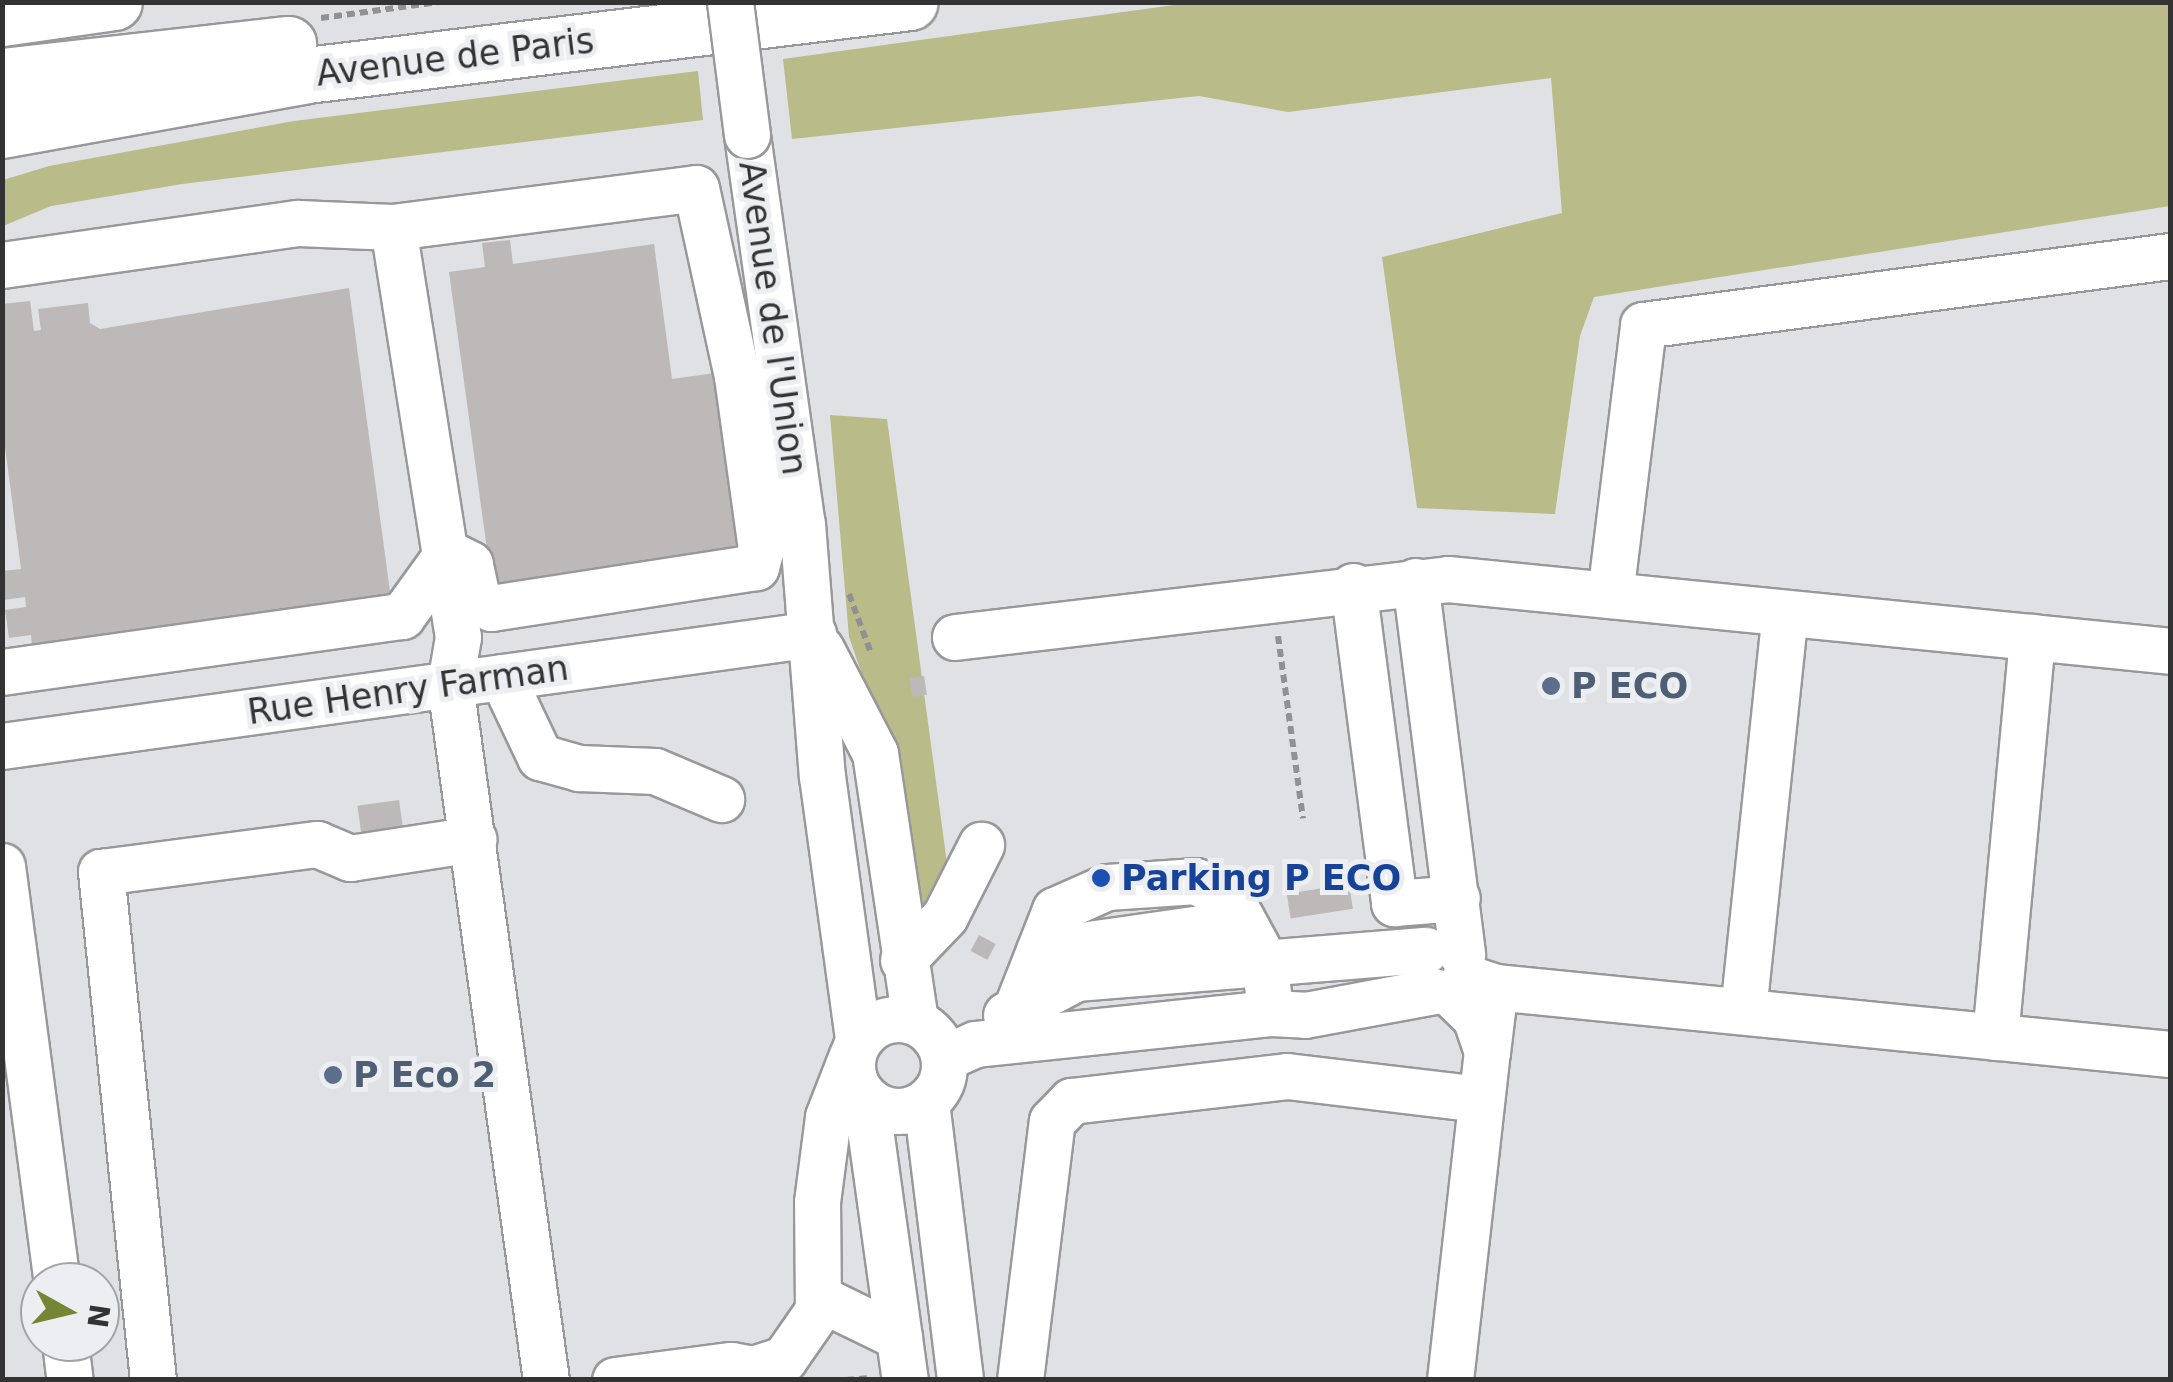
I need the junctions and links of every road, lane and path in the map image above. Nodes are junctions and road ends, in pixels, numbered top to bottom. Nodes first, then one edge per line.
1 (114, 2) edge
2 (649, 2) edge
3 (730, 2) edge
4 (910, 2) edge
5 (2, 18) edge
6 (2, 76) edge
7 (86, 114) junction
8 (2, 130) edge
9 (2, 158) edge
10 (393, 227) junction
11 (2170, 256) edge
12 (2, 265) edge
13 (444, 558) junction
14 (1415, 581) junction
15 (1353, 586) junction
16 (1610, 596) junction
17 (1785, 613) junction
18 (1277, 629) dead end
19 (813, 634) junction
20 (955, 637) dead end
21 (2032, 637) junction
22 (2170, 651) edge
23 (2, 672) edge
24 (502, 677) junction
25 (450, 684) junction
26 (2, 746) edge
27 (721, 799) dead end
28 (1303, 818) dead end
29 (474, 838) junction
30 (981, 846) dead end
31 (2, 866) edge
32 (1457, 898) junction
33 (1253, 940) junction
34 (903, 960) junction
35 (1455, 975) junction
36 (1018, 1004) junction
37 (1744, 1012) junction
38 (1271, 1013) junction
39 (915, 1022) junction
40 (1995, 1036) junction
41 (855, 1048) junction
42 (960, 1052) junction
43 (2170, 1054) edge
44 (866, 1100) junction
45 (1481, 1100) junction
46 (926, 1102) junction
47 (54, 1262) edge
48 (821, 1299) junction
49 (902, 1358) edge
50 (753, 1374) edge
51 (153, 1380) edge
52 (546, 1380) edge
53 (616, 1380) edge
54 (960, 1380) edge
55 (1020, 1380) edge
56 (1450, 1380) edge

1 - 5 highway
2 - 6 highway
3 - 19 street, Avenue de l'Union, bridge
4 - 7 highway, Avenue de Paris
7 - 8 highway, Avenue de Paris
7 - 9 street
10 - 12 street
10 - 13 street
10 - 13 street
11 - 16 street
13 - 23 street
13 - 25 street
14 - 15 street
14 - 16 street
14 - 32 street
15 - 20 street
15 - 32 street
16 - 17 street
17 - 21 street
17 - 37 street
18 - 28 path
19 - 24 street, Rue Henry Farman
19 - 34 street, Avenue de l'Union
19 - 41 street, Avenue de l'Union
21 - 22 street
21 - 40 street
24 - 25 street, Rue Henry Farman
24 - 27 street
25 - 26 street, Rue Henry Farman
25 - 29 street
29 - 51 street
29 - 52 street
30 - 34 street
31 - 47 street
32 - 35 street
33 - 35 street
33 - 36 street
33 - 36 street
33 - 38 street
34 - 39 street, Avenue de l'Union
35 - 37 street
35 - 38 street
35 - 45 street
36 - 42 street
37 - 40 street
38 - 42 street
39 - 41 street
39 - 42 street, Avenue de l'Union
40 - 43 street
41 - 44 street, Avenue de l'Union
41 - 48 street
42 - 46 street
44 - 46 street
44 - 49 street, Avenue de l'Union
45 - 55 street
45 - 56 street
46 - 54 street
48 - 49 street
48 - 50 street
50 - 53 street

